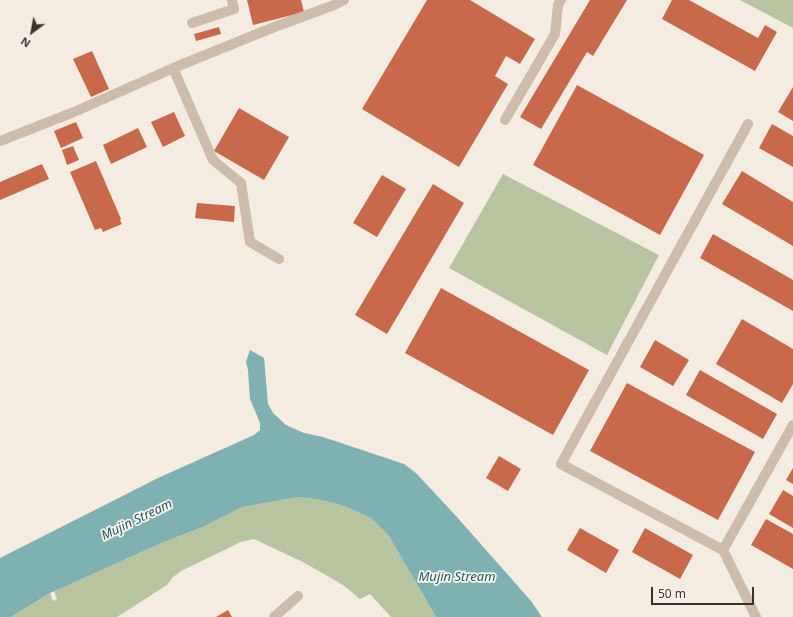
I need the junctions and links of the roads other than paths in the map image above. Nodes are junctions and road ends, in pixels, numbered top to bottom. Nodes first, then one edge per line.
1 (232, 0) edge
2 (344, 0) edge
3 (561, 0) edge
4 (192, 23) dead end
5 (173, 68) junction
6 (505, 120) dead end
7 (748, 124) dead end
8 (0, 141) edge
9 (279, 259) dead end
10 (793, 425) edge
11 (722, 550) junction
12 (298, 596) dead end
13 (274, 617) edge
14 (756, 617) edge

1 - 4 street
2 - 5 street
3 - 6 street
5 - 8 street
5 - 9 street
7 - 11 street
10 - 11 street
11 - 14 street
12 - 13 street

